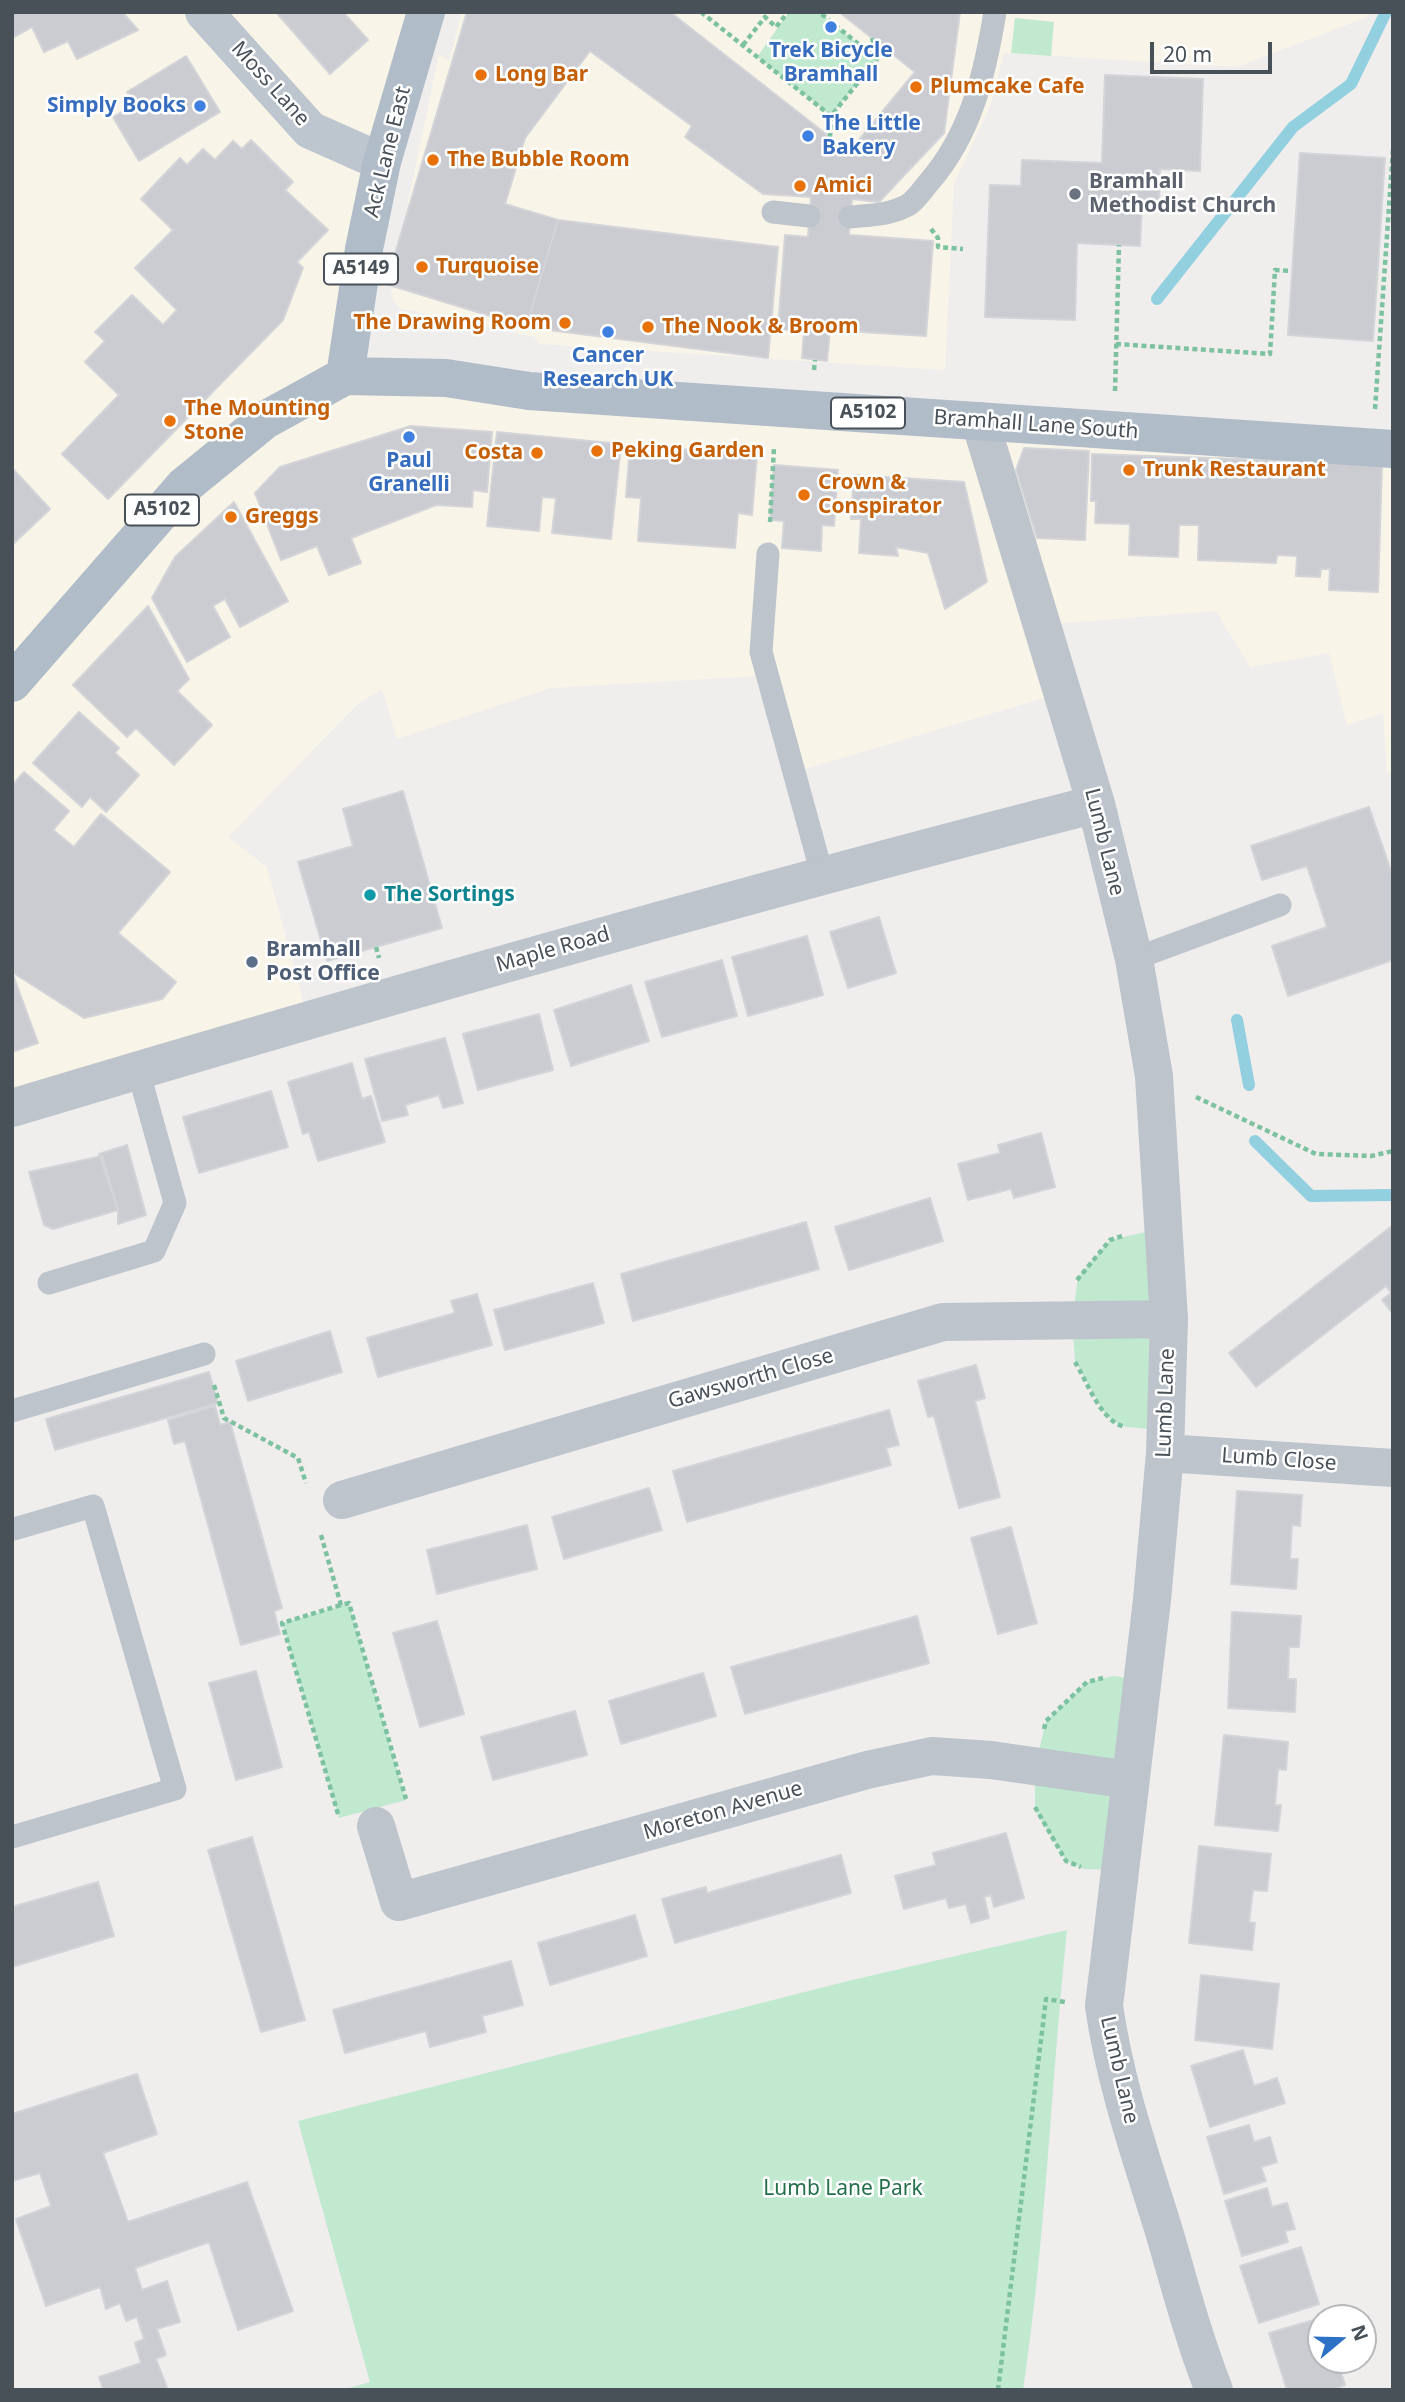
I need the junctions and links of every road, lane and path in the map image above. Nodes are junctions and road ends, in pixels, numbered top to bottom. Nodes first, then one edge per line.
1 (204, 12) edge
2 (426, 12) edge
3 (701, 12) edge
4 (788, 12) edge
5 (819, 12) edge
6 (995, 12) edge
7 (872, 38) dead end
8 (743, 45) junction
9 (877, 59) junction
10 (831, 116) junction
11 (830, 138) dead end
12 (1393, 149) edge
13 (382, 162) junction
14 (910, 204) junction
15 (773, 212) dead end
16 (809, 216) dead end
17 (850, 217) dead end
18 (1119, 245) dead end
19 (963, 249) dead end
20 (1292, 271) dead end
21 (1116, 344) junction
22 (345, 376) junction
23 (777, 407) junction
24 (980, 421) junction
25 (1113, 430) junction
26 (1383, 449) edge
27 (768, 554) joint
28 (16, 670) edge
29 (1096, 804) junction
30 (822, 874) junction
31 (1280, 905) dead end
32 (1134, 959) junction
33 (138, 1070) junction
34 (1154, 1076) junction
35 (12, 1108) edge
36 (1393, 1151) edge
37 (49, 1283) dead end
38 (1169, 1319) junction
39 (204, 1354) joint
40 (12, 1411) edge
41 (1165, 1453) junction
42 (1393, 1468) edge
43 (306, 1485) dead end
44 (330, 1512) joint
45 (13, 1527) edge
46 (341, 1605) junction
47 (1130, 1780) junction
48 (373, 1815) junction
49 (12, 1837) edge
50 (1104, 2007) junction
51 (998, 2390) edge
52 (1214, 2390) edge

1 - 13 main road, Moss Lane
2 - 13 main road, Ack Lane East / A5149
3 - 8 path
4 - 8 path
5 - 9 path
6 - 14 lane
7 - 9 path
8 - 10 path
9 - 10 path
10 - 11 path
12 - 26 path
13 - 22 main road, Ack Lane East / A5149
14 - 17 lane
14 - 19 path
15 - 16 lane
18 - 21 path
20 - 21 path
21 - 25 path
22 - 23 main road, Bramhall Lane South / A5102
22 - 28 main road, A5102
23 - 24 main road, Bramhall Lane South / A5102
23 - 27 path
24 - 25 main road, Bramhall Lane South / A5102
24 - 29 street, Lumb Lane
25 - 26 main road, Bramhall Lane South / A5102
27 - 30 lane
29 - 30 street, Maple Road
29 - 32 street, Lumb Lane
30 - 33 street, Maple Road
31 - 32 lane
32 - 34 street, Lumb Lane
33 - 35 street, Maple Road
33 - 37 lane
34 - 36 path
34 - 38 street, Lumb Lane
38 - 41 street, Lumb Lane
38 - 44 street, Gawsworth Close
39 - 40 lane
39 - 43 path
41 - 42 street, Lumb Close
41 - 47 street, Lumb Lane
44 - 46 path
45 - 49 lane
46 - 48 path
46 - 48 path
47 - 48 street, Moreton Avenue
47 - 50 street, Lumb Lane
50 - 51 path
50 - 52 street, Lumb Lane

